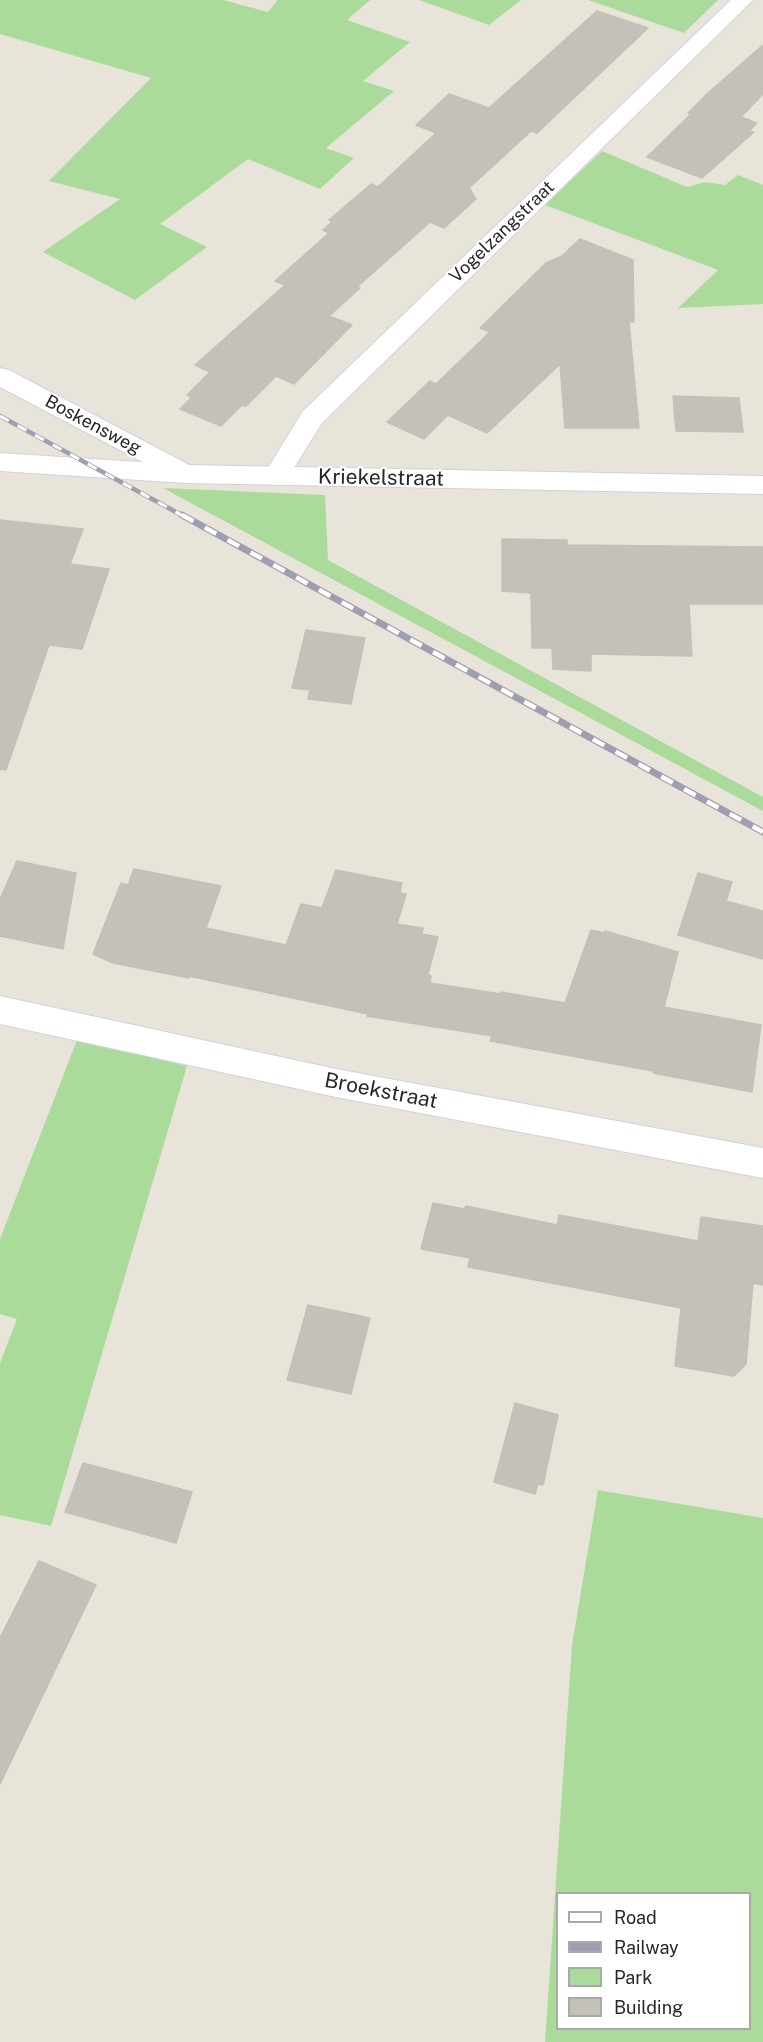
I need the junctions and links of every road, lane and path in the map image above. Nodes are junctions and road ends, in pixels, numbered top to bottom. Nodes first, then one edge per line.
1 (742, 0) edge
2 (0, 376) edge
3 (0, 462) edge
4 (186, 474) junction
5 (276, 476) junction
6 (763, 485) edge
7 (0, 1010) edge
8 (763, 1163) edge

1 - 5 street, Vogelzangstraat
2 - 4 street, Boskensweg
3 - 4 street, Kriekelstraat
4 - 5 street, Kriekelstraat
5 - 6 street, Kriekelstraat
7 - 8 street, Broekstraat

